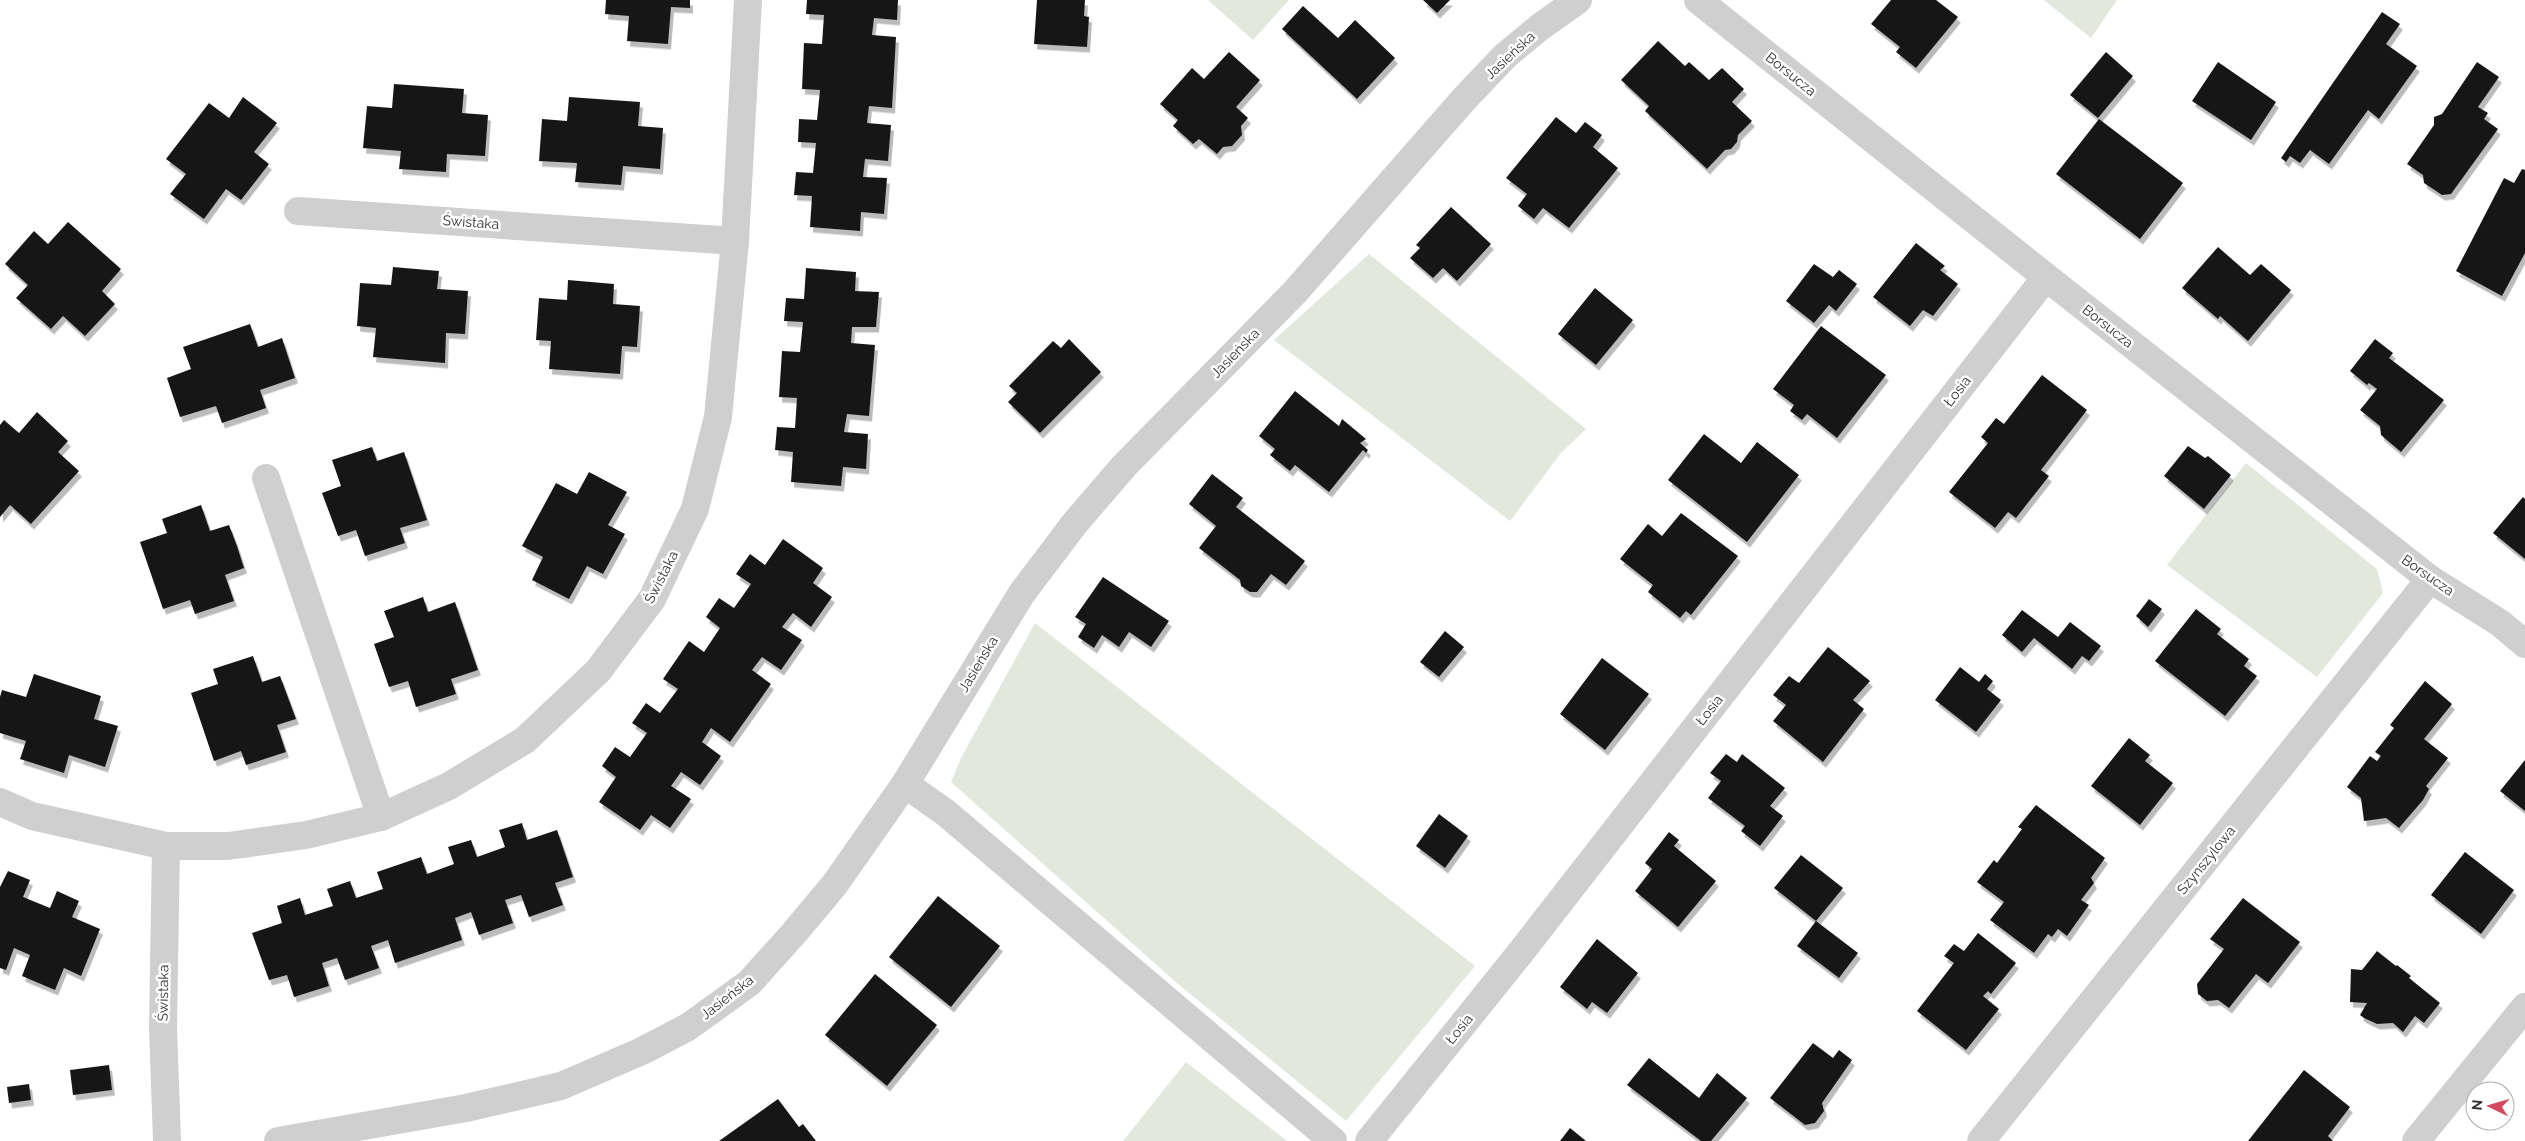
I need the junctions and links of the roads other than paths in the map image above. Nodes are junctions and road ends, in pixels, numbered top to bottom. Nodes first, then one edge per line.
1 (748, 0) edge
2 (1578, 0) edge
3 (1698, 0) edge
4 (298, 211) dead end
5 (735, 241) junction
6 (2046, 277) junction
7 (266, 478) dead end
8 (2430, 579) junction
9 (2525, 644) edge
10 (905, 784) junction
11 (0, 802) edge
12 (381, 817) junction
13 (166, 846) junction
14 (2525, 1007) edge
15 (167, 1141) edge
16 (278, 1141) edge
17 (1333, 1141) edge
18 (1369, 1141) edge
19 (1981, 1141) edge
20 (2416, 1141) edge

1 - 5 street, Świstaka
2 - 10 street, Jasieńska
3 - 6 street, Borsucza
4 - 5 street, Świstaka
5 - 12 street, Świstaka
6 - 8 street, Borsucza
6 - 18 street, Łosia
7 - 12 street
8 - 9 street, Borsucza
8 - 19 street, Szynszylowa
10 - 16 street, Jasieńska
10 - 17 street
11 - 13 street, Świstaka
12 - 13 street, Świstaka
13 - 15 street, Świstaka
14 - 20 street

